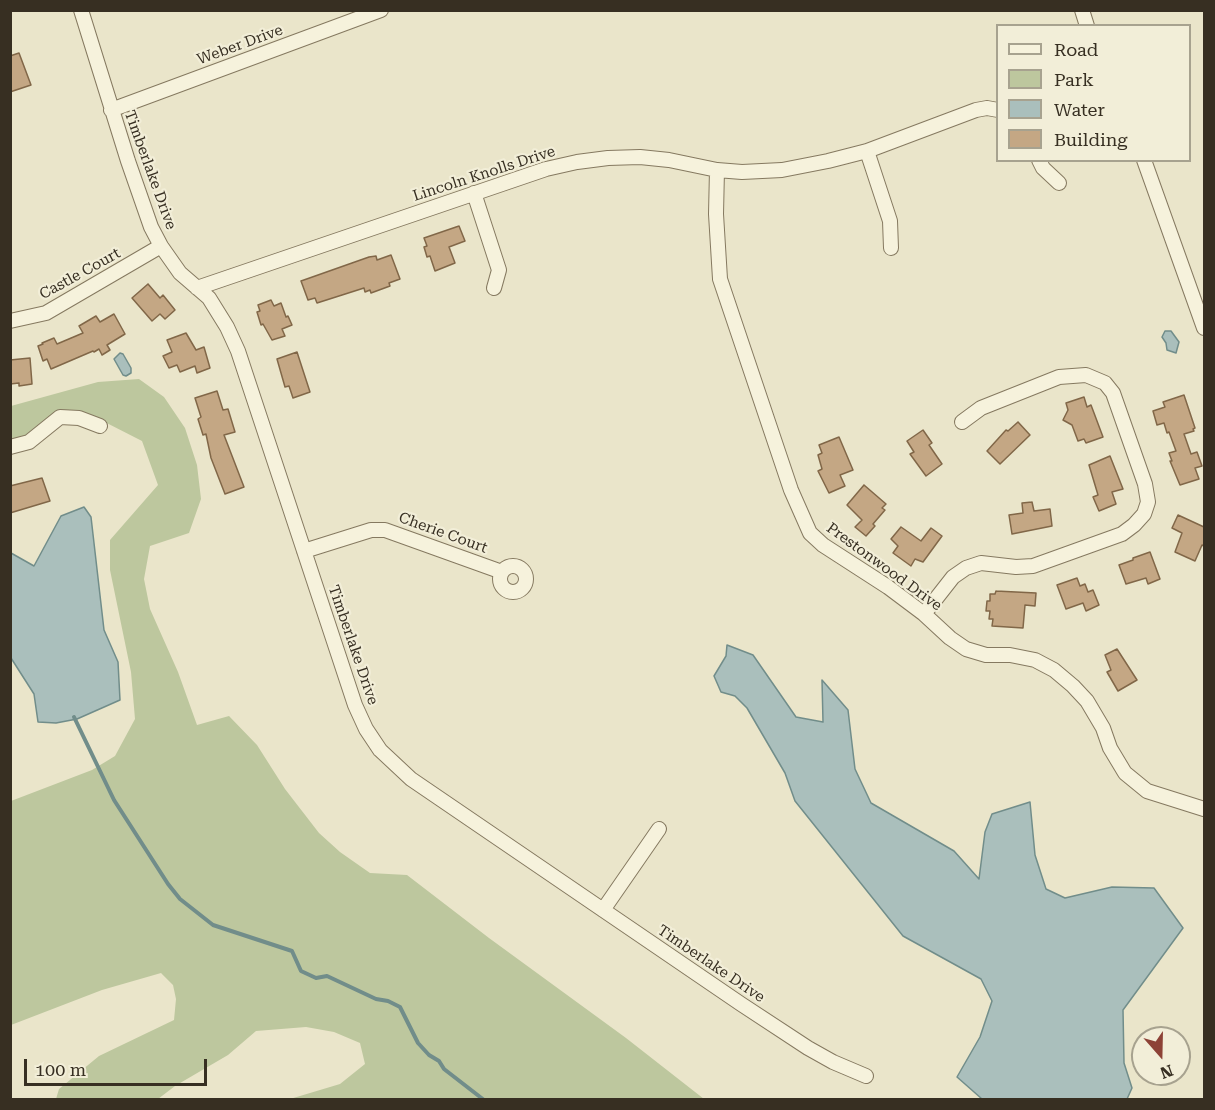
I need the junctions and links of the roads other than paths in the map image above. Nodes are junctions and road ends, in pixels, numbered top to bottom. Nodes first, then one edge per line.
1 (81, 10) edge
2 (381, 10) edge
3 (111, 110) junction
4 (996, 110) edge
5 (867, 151) junction
6 (1040, 162) edge
7 (1145, 162) edge
8 (717, 170) junction
9 (1059, 183) dead end
10 (474, 193) junction
11 (161, 246) junction
12 (891, 248) dead end
13 (197, 288) junction
14 (494, 288) dead end
15 (10, 321) edge
16 (1204, 328) edge
17 (962, 422) dead end
18 (100, 426) dead end
19 (10, 447) edge
20 (304, 551) junction
21 (502, 572) dead end
22 (924, 614) junction
23 (1204, 809) edge
24 (659, 829) dead end
25 (603, 910) junction
26 (866, 1076) dead end

1 - 3 street, Timberlake Drive
2 - 3 street, Weber Drive
3 - 11 street, Timberlake Drive
4 - 5 street, Lincoln Knolls Drive
5 - 8 street, Lincoln Knolls Drive
5 - 12 street
6 - 9 street
7 - 16 street
8 - 10 street, Lincoln Knolls Drive
8 - 22 street, Prestonwood Drive
10 - 13 street, Lincoln Knolls Drive
10 - 14 street
11 - 13 street, Timberlake Drive
11 - 15 street, Castle Court
13 - 20 street, Timberlake Drive
17 - 22 street
18 - 19 street
20 - 21 street, Cherie Court
20 - 25 street, Timberlake Drive
22 - 23 street, Prestonwood Drive
24 - 25 street
25 - 26 street, Timberlake Drive

